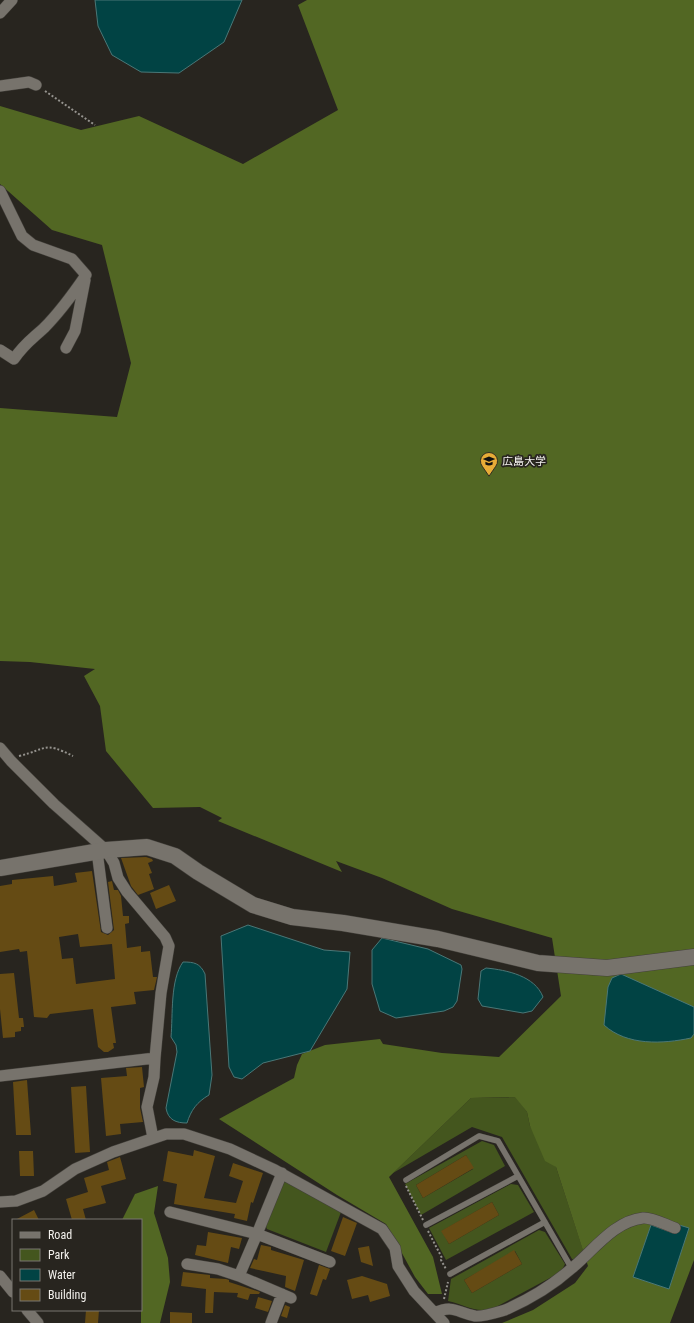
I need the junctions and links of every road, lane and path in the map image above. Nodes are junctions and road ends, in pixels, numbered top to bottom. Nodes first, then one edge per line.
1 (12, 0) edge
2 (0, 13) edge
3 (36, 85) joint
4 (0, 86) edge
5 (95, 125) dead end
6 (0, 191) edge
7 (86, 275) junction
8 (66, 348) dead end
9 (0, 350) edge
10 (0, 748) edge
11 (73, 756) dead end
12 (8, 758) junction
13 (101, 850) junction
14 (0, 868) edge
15 (107, 928) dead end
16 (694, 957) edge
17 (155, 1058) junction
18 (0, 1076) edge
19 (153, 1138) junction
20 (282, 1173) junction
21 (518, 1176) junction
22 (406, 1180) dead end
23 (0, 1202) edge
24 (170, 1212) dead end
25 (545, 1222) junction
26 (426, 1225) dead end
27 (675, 1228) dead end
28 (257, 1234) junction
29 (330, 1262) dead end
30 (187, 1264) dead end
31 (572, 1269) junction
32 (450, 1274) joint
33 (0, 1276) edge
34 (239, 1276) junction
35 (12, 1291) edge
36 (28, 1311) edge
37 (438, 1312) junction
38 (38, 1323) edge
39 (272, 1323) edge
40 (444, 1323) edge

1 - 2 street
3 - 4 street
3 - 5 path
6 - 7 street
7 - 8 street
7 - 9 street
10 - 12 street
11 - 12 path
12 - 13 street
13 - 14 street
13 - 15 street
13 - 16 street
13 - 17 street
17 - 18 street
17 - 19 street
19 - 20 street
19 - 23 street
20 - 28 street
20 - 37 street
21 - 22 lane
21 - 25 lane
21 - 26 lane
24 - 28 street
25 - 31 lane
25 - 32 lane
27 - 31 street
28 - 29 street
28 - 34 street
30 - 34 street
31 - 37 street
32 - 37 path
33 - 35 street
34 - 39 street
36 - 38 street
37 - 40 street

